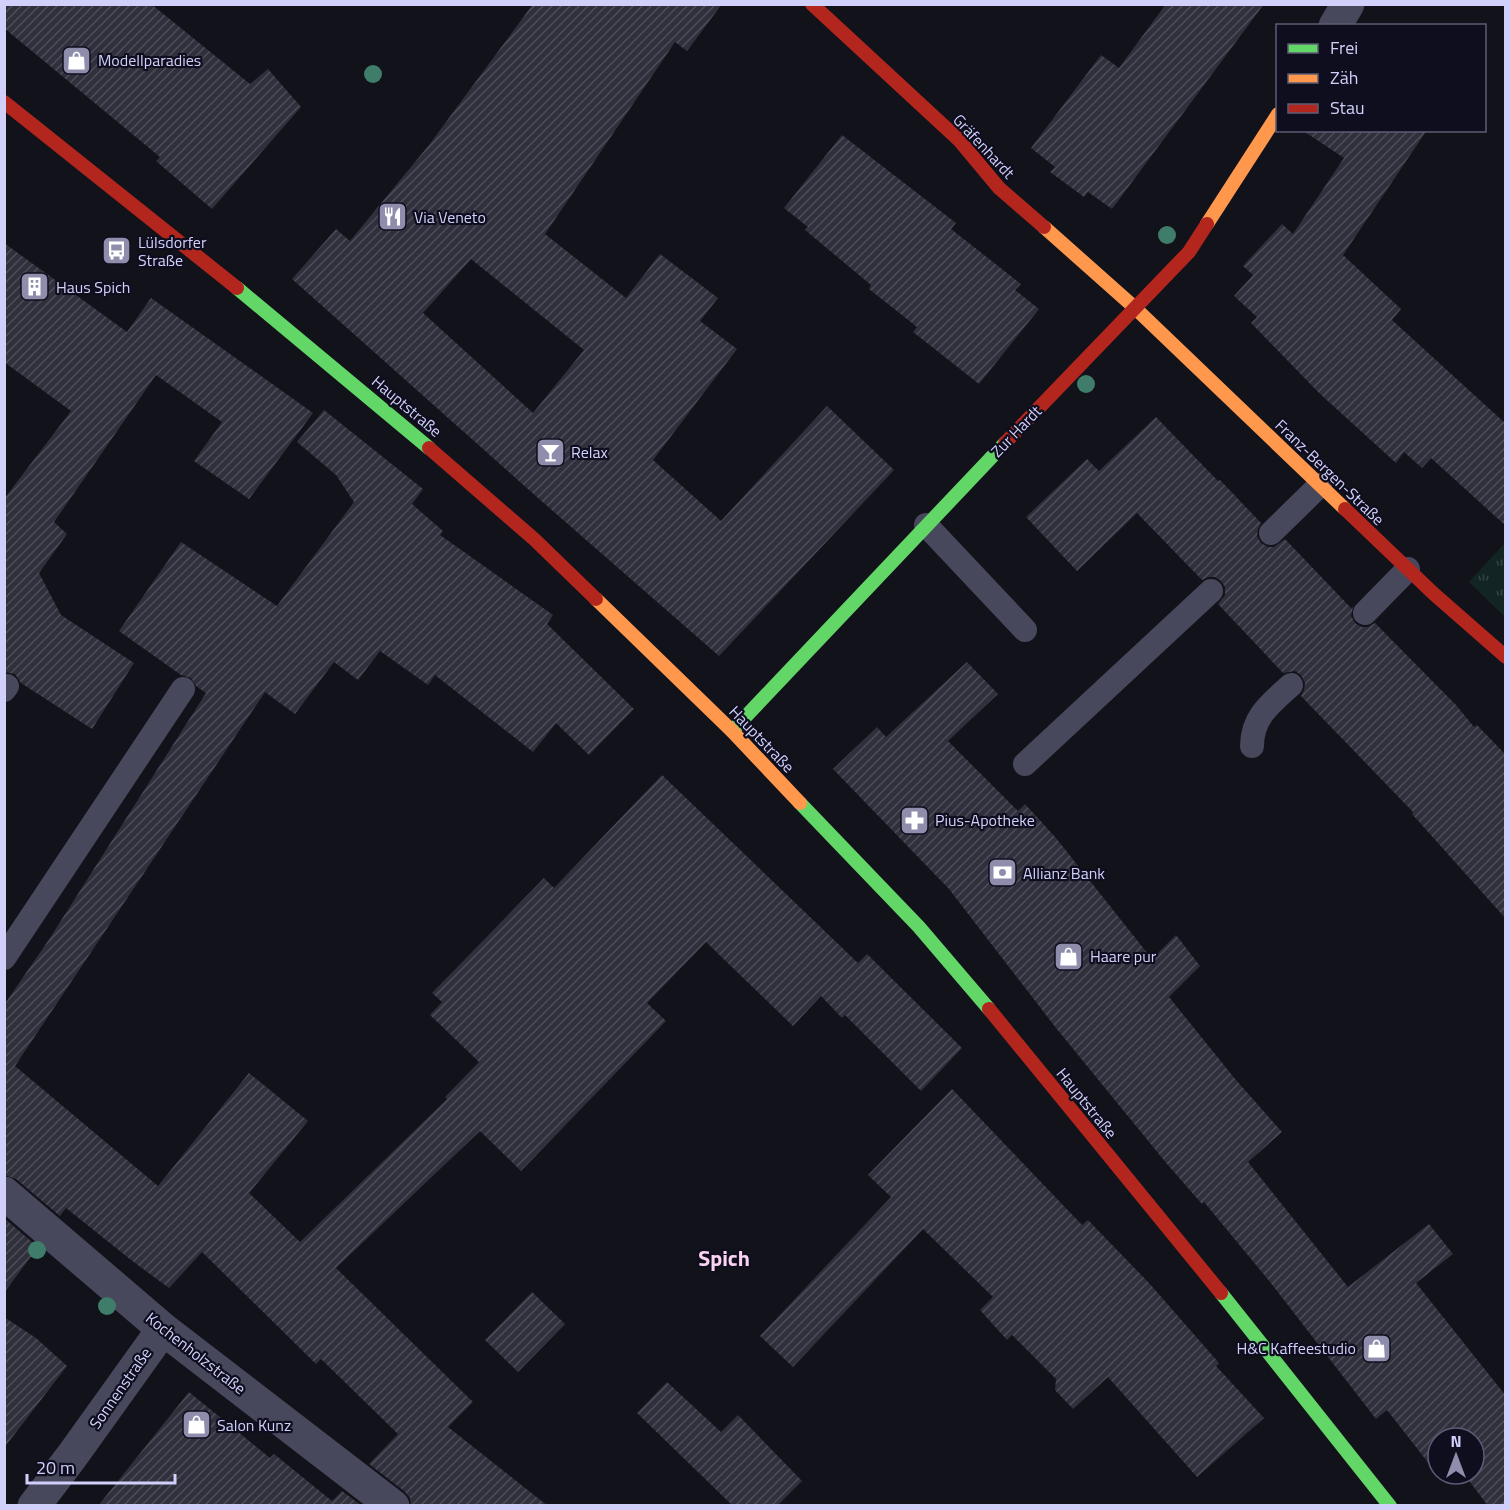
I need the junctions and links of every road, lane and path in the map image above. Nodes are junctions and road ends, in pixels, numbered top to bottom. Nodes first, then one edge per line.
1 (812, 4) edge
2 (1348, 4) edge
3 (1336, 24) edge
4 (4, 102) edge
5 (1276, 117) edge
6 (1134, 307) junction
7 (1320, 485) junction
8 (926, 525) junction
9 (1271, 533) dead end
10 (1408, 569) junction
11 (1211, 591) dead end
12 (1365, 613) dead end
13 (1025, 630) dead end
14 (1506, 657) edge
15 (1291, 685) dead end
16 (183, 689) dead end
17 (732, 731) junction
18 (1252, 746) dead end
19 (1025, 764) dead end
20 (4, 958) edge
21 (4, 1193) edge
22 (163, 1329) junction
23 (34, 1506) edge
24 (393, 1506) edge
25 (1390, 1506) edge

1 - 6 main road, Gräfenhardt
2 - 3 street
4 - 17 main road, Hauptstraße
5 - 6 main road, Zur Hardt
6 - 7 main road, Franz-Bergen-Straße
6 - 8 main road, Zur Hardt
7 - 9 lane
7 - 10 main road, Franz-Bergen-Straße
8 - 13 lane
8 - 17 main road, Zur Hardt
10 - 12 lane
10 - 14 main road, Franz-Bergen-Straße
11 - 19 lane
15 - 18 lane
16 - 20 lane
17 - 25 main road, Hauptstraße
21 - 22 street, Kochenholzstraße
22 - 23 street, Sonnenstraße
22 - 24 street, Kochenholzstraße

